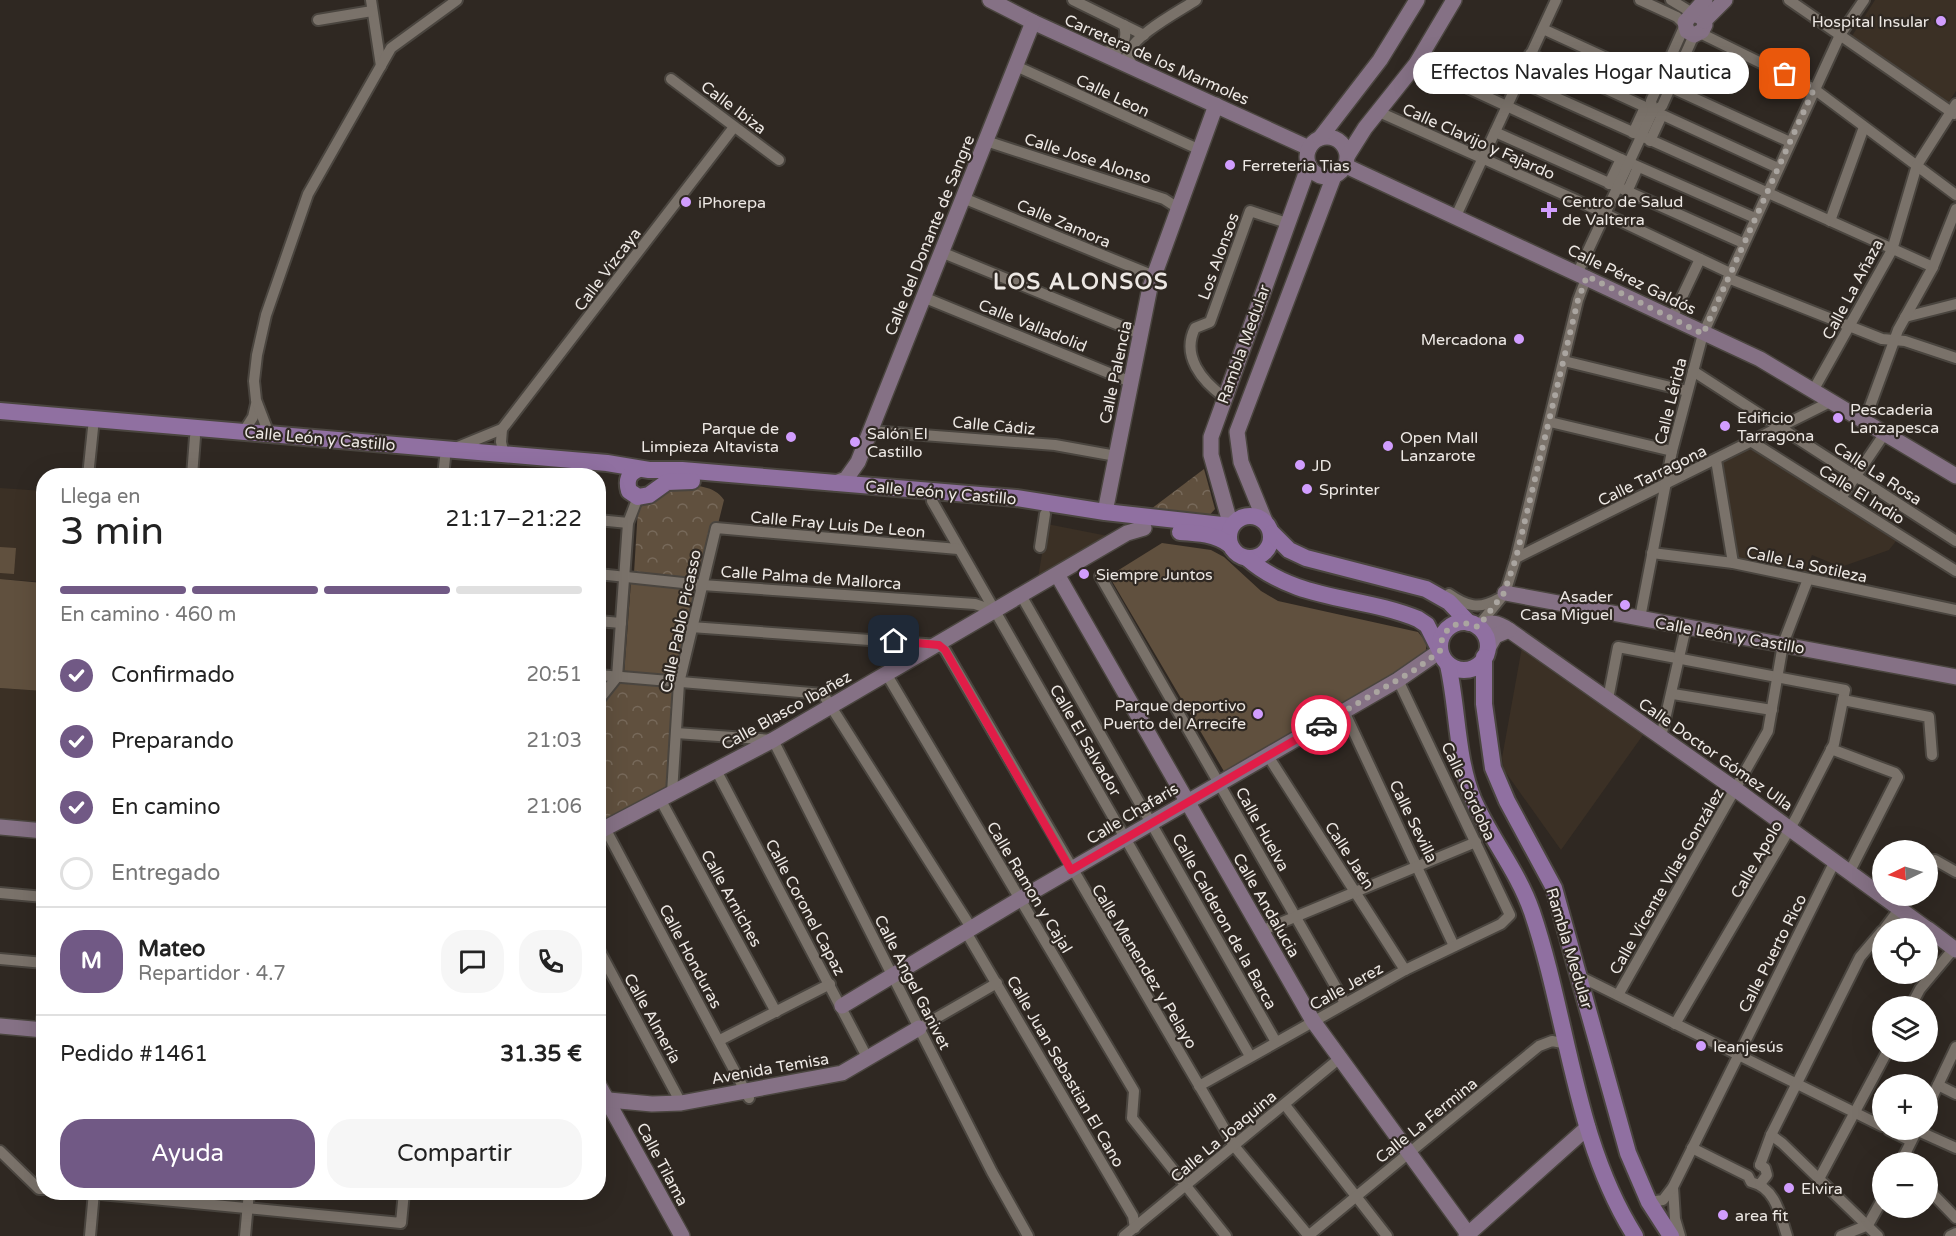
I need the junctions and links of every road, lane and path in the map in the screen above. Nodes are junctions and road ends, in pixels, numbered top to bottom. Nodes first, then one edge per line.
1 (457, 0) edge
2 (990, 0) edge
3 (1073, 0) edge
4 (1196, 0) edge
5 (1417, 0) edge
6 (1454, 0) edge
7 (1556, 0) edge
8 (1640, 0) edge
9 (1671, 0) edge
10 (1705, 0) edge
11 (1725, 0) edge
12 (1789, 0) edge
13 (1864, 0) edge
14 (372, 6) edge
15 (318, 20) dead end
16 (1033, 22) junction
17 (1124, 25) junction
18 (1695, 26) junction
19 (1543, 28) junction
20 (1144, 35) junction
21 (1840, 35) junction
22 (1530, 54) junction
23 (1118, 56) junction
24 (1416, 64) junction
25 (381, 66) junction
26 (1016, 66) junction
27 (1135, 68) junction
28 (671, 79) dead end
29 (1519, 81) junction
30 (1660, 83) junction
31 (1670, 88) junction
32 (1814, 89) junction
33 (1216, 105) junction
34 (1507, 105) junction
35 (1954, 110) edge
36 (1653, 111) junction
37 (1379, 112) junction
38 (734, 127) junction
39 (1864, 127) junction
40 (1495, 132) junction
41 (1642, 136) junction
42 (986, 141) junction
43 (1790, 142) junction
44 (1314, 143) junction
45 (1198, 149) junction
46 (1481, 159) junction
47 (779, 160) dead end
48 (1630, 163) junction
49 (1309, 165) junction
50 (1342, 165) junction
51 (1917, 165) junction
52 (1778, 168) junction
53 (1618, 188) junction
54 (1767, 193) junction
55 (1956, 195) edge
56 (963, 198) junction
57 (1178, 208) junction
58 (1956, 209) edge
59 (1605, 215) junction
60 (1456, 216) junction
61 (1755, 218) junction
62 (1830, 221) junction
63 (1287, 224) junction
64 (1743, 243) junction
65 (1892, 249) junction
66 (941, 252) junction
67 (1700, 259) junction
68 (1933, 267) junction
69 (1582, 274) junction
70 (1729, 275) junction
71 (1154, 276) junction
72 (923, 297) junction
73 (1956, 304) edge
74 (1905, 317) junction
75 (1672, 318) junction
76 (1850, 326) junction
77 (1142, 334) junction
78 (1703, 334) junction
79 (1894, 339) junction
80 (1956, 358) edge
81 (1564, 361) junction
82 (1693, 371) junction
83 (1131, 382) junction
84 (1814, 389) junction
85 (1687, 391) junction
86 (1224, 397) junction
87 (256, 400) junction
88 (1832, 401) junction
89 (0, 411) edge
90 (1865, 420) junction
91 (0, 422) edge
92 (1550, 422) junction
93 (93, 428) junction
94 (1779, 428) junction
95 (502, 429) junction
96 (244, 431) junction
97 (870, 431) junction
98 (1885, 433) junction
99 (270, 434) junction
100 (485, 436) junction
101 (195, 437) junction
102 (1752, 442) junction
103 (502, 448) junction
104 (1672, 451) junction
105 (447, 454) junction
106 (1116, 456) junction
107 (1716, 460) junction
108 (858, 462) junction
109 (89, 468) edge
110 (193, 468) edge
111 (444, 468) edge
112 (559, 468) edge
113 (644, 470) junction
114 (606, 474) edge
115 (1956, 476) edge
116 (1856, 477) junction
117 (835, 483) junction
118 (867, 485) junction
119 (1666, 485) junction
120 (656, 488) junction
121 (633, 491) junction
122 (1224, 498) junction
123 (1841, 498) junction
124 (932, 501) junction
125 (1105, 512) junction
126 (1045, 514) junction
127 (606, 521) edge
128 (628, 522) junction
129 (1212, 523) junction
130 (1231, 526) junction
131 (1268, 527) junction
132 (716, 528) joint
133 (1144, 528) junction
134 (1956, 541) edge
135 (1230, 545) junction
136 (1040, 547) dead end
137 (958, 549) junction
138 (1652, 553) junction
139 (1247, 558) junction
140 (1516, 558) junction
141 (1733, 563) junction
142 (1956, 571) edge
143 (606, 575) edge
144 (624, 576) junction
145 (1058, 576) junction
146 (1100, 576) dead end
147 (1808, 579) junction
148 (702, 585) junction
149 (1411, 585) junction
150 (1504, 593) junction
151 (1022, 597) junction
152 (1956, 610) edge
153 (995, 611) junction
154 (1640, 618) junction
155 (606, 622) edge
156 (621, 623) junction
157 (1473, 625) junction
158 (691, 627) junction
159 (1686, 627) junction
160 (1509, 630) junction
161 (1783, 644) junction
162 (939, 645) junction
163 (1486, 654) junction
164 (1444, 658) junction
165 (1679, 659) junction
166 (887, 675) junction
167 (606, 676) edge
168 (1778, 676) junction
169 (617, 677) junction
170 (1956, 677) edge
171 (1398, 680) junction
172 (679, 683) junction
173 (606, 691) edge
174 (1673, 694) junction
175 (1608, 699) junction
176 (1843, 700) junction
177 (830, 706) junction
178 (1772, 710) junction
179 (1344, 711) junction
180 (676, 733) junction
181 (1661, 737) junction
182 (773, 740) junction
183 (1831, 749) junction
184 (1932, 755) dead end
185 (1268, 756) junction
186 (716, 770) junction
187 (1220, 783) junction
188 (1737, 790) junction
189 (666, 796) junction
190 (1187, 802) junction
191 (1152, 822) junction
192 (0, 827) edge
193 (606, 828) edge
194 (1790, 829) junction
195 (36, 830) edge
196 (606, 837) edge
197 (1125, 838) junction
198 (1476, 842) junction
199 (1835, 861) junction
200 (1419, 866) junction
201 (1938, 866) edge
202 (1071, 870) junction
203 (1850, 871) junction
204 (1956, 872) edge
205 (0, 893) edge
206 (1357, 893) junction
207 (36, 896) edge
208 (1020, 899) junction
209 (1903, 906) edge
210 (1901, 910) junction
211 (1510, 915) joint
212 (1295, 917) junction
213 (1894, 918) edge
214 (1912, 918) edge
215 (969, 930) junction
216 (1261, 932) junction
217 (1938, 936) edge
218 (1872, 944) edge
219 (1454, 945) junction
220 (1955, 948) edge
221 (0, 959) edge
222 (36, 962) edge
223 (606, 963) edge
224 (1405, 970) junction
225 (893, 976) junction
226 (1581, 977) junction
227 (997, 983) junction
228 (830, 984) junction
229 (1618, 995) junction
230 (1916, 996) edge
231 (1345, 1003) junction
232 (842, 1006) junction
233 (776, 1012) junction
234 (1313, 1021) junction
235 (1675, 1024) junction
236 (0, 1026) edge
237 (36, 1029) edge
238 (921, 1031) junction
239 (720, 1040) junction
240 (1276, 1042) junction
241 (1568, 1044) junction
242 (1956, 1047) edge
243 (1251, 1056) junction
244 (1738, 1056) junction
245 (1340, 1058) junction
246 (868, 1059) junction
247 (1882, 1062) edge
248 (1797, 1084) junction
249 (1938, 1085) joint
250 (1199, 1086) junction
251 (1956, 1094) edge
252 (747, 1095) junction
253 (606, 1102) edge
254 (681, 1103) junction
255 (1285, 1105) junction
256 (1855, 1113) junction
257 (1872, 1121) edge
258 (1588, 1127) junction
259 (1771, 1136) junction
260 (1938, 1140) edge
261 (1911, 1141) edge
262 (1235, 1147) junction
263 (1692, 1148) junction
264 (1956, 1148) edge
265 (0, 1151) edge
266 (1906, 1152) edge
267 (1408, 1154) junction
268 (1760, 1165) junction
269 (1748, 1176) junction
270 (1819, 1179) junction
271 (1760, 1184) junction
272 (36, 1186) edge
273 (1187, 1186) junction
274 (1673, 1187) junction
275 (1356, 1197) junction
276 (1938, 1199) edge
277 (93, 1200) edge
278 (165, 1200) edge
279 (248, 1200) edge
280 (403, 1200) edge
281 (1649, 1203) junction
282 (247, 1208) junction
283 (1872, 1218) edge
284 (1956, 1218) edge
285 (1868, 1226) junction
286 (1138, 1232) edge
287 (1956, 1233) edge
288 (1468, 1235) edge
289 (90, 1236) edge
290 (245, 1236) edge
291 (682, 1236) edge
292 (1028, 1236) edge
293 (1124, 1236) edge
294 (1226, 1236) edge
295 (1308, 1236) edge
296 (1387, 1236) edge
297 (1635, 1236) edge
298 (1671, 1236) edge
299 (1680, 1236) edge
300 (1787, 1236) edge
301 (1841, 1236) edge
302 (1878, 1236) edge
303 (1950, 1236) edge

1 - 25 street
2 - 16 street, Carretera de los Marmoles
3 - 17 street
4 - 20 street
5 - 44 street
6 - 24 street, Rambla Medular
7 - 19 street
8 - 18 street
9 - 18 street
10 - 18 street
11 - 18 street
12 - 21 street
13 - 21 street, Calle Lérida
14 - 15 street
14 - 25 street
16 - 23 street, Carretera de los Marmoles
16 - 26 street, Calle del Donante de Sangre
17 - 20 street
17 - 23 street
18 - 30 street
18 - 31 street
18 - 32 street
19 - 22 street
19 - 30 street
20 - 27 street
21 - 32 street, Calle Lérida
21 - 35 street
22 - 29 street
22 - 36 street
23 - 27 street, Carretera de los Marmoles
24 - 34 street
24 - 37 street, Rambla Medular
25 - 87 street
26 - 42 street, Calle del Donante de Sangre
26 - 45 street, Calle Leon
27 - 33 street, Carretera de los Marmoles
28 - 38 street, Calle Ibiza
29 - 34 street
29 - 41 street
30 - 31 street
30 - 36 street
31 - 36 street
31 - 43 street
32 - 39 street
32 - 43 street, Calle Lérida
33 - 44 street, Carretera de los Marmoles
33 - 45 street, Calle Palencia
34 - 40 street
34 - 48 street
35 - 51 street, Calle La Añaza
36 - 41 street
36 - 41 street
36 - 52 street
37 - 46 street, Calle Clavijo y Fajardo
37 - 50 street, Rambla Medular
38 - 47 street, Calle Ibiza
38 - 95 street, Calle Vizcaya
39 - 51 street
39 - 62 street
40 - 46 street
40 - 53 street
41 - 48 street
41 - 54 street
42 - 56 street, Calle del Donante de Sangre
42 - 57 street, Calle Jose Alonso
43 - 52 street, Calle Lérida
44 - 49 street
44 - 50 street, Carretera de los Marmoles
45 - 57 street, Calle Palencia
46 - 59 street, Calle Clavijo y Fajardo
46 - 60 street
48 - 53 street
48 - 53 street
48 - 61 street
49 - 50 street
49 - 63 street, Rambla Medular
50 - 60 street, Calle Pérez Galdós
50 - 131 street, Rambla Medular
51 - 55 street
51 - 65 street, Calle La Añaza
52 - 54 street, Calle Lérida
53 - 59 street
53 - 64 street
54 - 61 street, Calle Lérida
54 - 62 street
56 - 66 street, Calle del Donante de Sangre
56 - 71 street, Calle Zamora
57 - 71 street, Calle Palencia
58 - 68 street
59 - 67 street, Calle Clavijo y Fajardo
59 - 69 street
60 - 69 street, Calle Pérez Galdós
61 - 64 street, Calle Lérida
62 - 65 street
63 - 86 street, Rambla Medular
63 - 86 street, Los Alonsos
64 - 70 street, Calle Lérida
65 - 68 street
65 - 76 street, Calle La Añaza
66 - 72 street, Calle del Donante de Sangre
66 - 77 street
67 - 70 street, Calle Clavijo y Fajardo
67 - 75 street
68 - 74 street
69 - 75 street, Calle Pérez Galdós
69 - 81 street
70 - 76 street, Calle Clavijo y Fajardo
70 - 78 street, Calle Lérida
71 - 77 street, Calle Palencia
72 - 83 street, Calle Valladolid
72 - 97 street, Calle del Donante de Sangre
73 - 74 street
74 - 79 street
75 - 78 street, Calle Pérez Galdós
76 - 79 street, Calle Clavijo y Fajardo
76 - 84 street, Calle La Añaza
77 - 83 street, Calle Palencia
78 - 82 street, Calle Lérida
78 - 84 street, Calle Pérez Galdós
79 - 80 street, Calle Clavijo y Fajardo
79 - 90 street
81 - 85 street
81 - 92 street
82 - 85 street, Calle Lérida
82 - 94 street, Calle La Rosa
83 - 106 street, Calle Palencia
84 - 88 street, Calle Pérez Galdós
85 - 104 street, Calle Lérida
86 - 122 street, Rambla Medular
87 - 96 street
87 - 99 street
88 - 90 street, Calle Pérez Galdós
88 - 94 street, Calle Tarragona
89 - 96 main road, Calle León y Castillo
90 - 98 street, Calle Pérez Galdós
91 - 93 main road, Calle León y Castillo
92 - 104 street
92 - 140 street
93 - 101 main road, Calle León y Castillo
93 - 109 street
94 - 102 street, Calle Tarragona
94 - 116 street, Calle La Rosa
95 - 100 street
95 - 103 street
96 - 99 main road, Calle León y Castillo
97 - 106 street, Calle Cádiz
97 - 108 street, Calle del Donante de Sangre
98 - 115 street, Calle Pérez Galdós
98 - 116 street
99 - 105 main road, Calle León y Castillo
100 - 103 street
100 - 105 street
101 - 105 main road, Calle León y Castillo
101 - 110 street
102 - 107 street, Calle Tarragona
102 - 123 street, Calle El Indio
103 - 105 main road, Calle León y Castillo
103 - 113 main road, Calle León y Castillo
104 - 119 street, Calle Lérida
105 - 111 street
105 - 112 main road, Calle León y Castillo
106 - 125 street, Calle Palencia
107 - 119 street, Calle Tarragona
107 - 141 street
108 - 117 street, Calle del Donante de Sangre
108 - 118 street
113 - 117 main road, Calle León y Castillo
113 - 120 main road
113 - 121 main road
114 - 121 main road, Calle León y Castillo
116 - 123 street
116 - 134 street, Calle La Rosa
117 - 118 main road, Calle León y Castillo
118 - 125 main road, Calle León y Castillo
119 - 138 street, Calle Lérida
119 - 140 street, Calle Tarragona
120 - 121 main road
120 - 124 main road, Calle León y Castillo
121 - 128 street
122 - 129 street
122 - 130 street, Rambla Medular
123 - 142 street, Calle El Indio
124 - 126 main road, Calle León y Castillo
124 - 137 street, Calle El Salvador
125 - 129 main road, Calle León y Castillo
126 - 133 main road, Calle León y Castillo
126 - 136 street
127 - 128 street
128 - 144 street
129 - 130 main road, Calle León y Castillo
130 - 131 main road
130 - 135 main road
131 - 139 main road
131 - 149 main road, Rambla Medular
132 - 137 street, Calle Fray Luis De Leon
132 - 148 street, Calle Pablo Picasso
133 - 135 main road, Calle León y Castillo
133 - 145 street, Calle Blasco Ibañez
135 - 139 main road
137 - 153 street, Calle El Salvador
138 - 141 street, Calle La Sotileza
138 - 154 street, Calle Lérida
139 - 164 main road, Rambla Medular
140 - 150 street
141 - 147 street, Calle La Sotileza
143 - 144 street, Calle Palma de Mallorca
144 - 148 street, Calle Palma de Mallorca
144 - 156 street
145 - 151 street, Calle Blasco Ibañez
145 - 190 street, Calle Andalucia
146 - 187 street, Calle Huelva
147 - 152 street, Calle La Sotileza
147 - 161 street, Calle Vicente Vilas González
148 - 153 street, Calle Palma de Mallorca
148 - 158 street, Calle Pablo Picasso
149 - 150 street
149 - 157 main road, Rambla Medular
150 - 154 street, Calle León y Castillo
150 - 157 street
151 - 153 street, Calle Blasco Ibañez
151 - 191 street, Calle Calderon de la Barca
153 - 162 street, Calle Blasco Ibañez
153 - 197 street, Calle El Salvador
154 - 159 street, Calle León y Castillo
155 - 156 street
156 - 169 street
157 - 160 street, Calle Doctor Gómez Ulla
157 - 163 main road
157 - 164 main road
158 - 162 street
158 - 172 street, Calle Pablo Picasso
159 - 161 street, Calle León y Castillo
159 - 165 street
160 - 163 street
160 - 175 street, Calle Doctor Gómez Ulla
161 - 168 street, Calle Vicente Vilas González
161 - 170 street, Calle León y Castillo
162 - 166 street, Calle Blasco Ibañez
162 - 202 street, Calle Menendez y Pelayo
163 - 164 main road
163 - 226 main road, Rambla Medular
164 - 171 street, Calle Chafaris
164 - 241 main road, Rambla Medular
165 - 168 street
165 - 174 street
165 - 175 street
166 - 177 street, Calle Blasco Ibañez
166 - 208 street, Calle Ramon y Cajal
167 - 169 street
168 - 176 street
168 - 178 street, Calle Vicente Vilas González
169 - 172 street
169 - 173 street
171 - 179 street, Calle Chafaris
171 - 198 street, Calle Córdoba
172 - 177 street
172 - 180 street, Calle Pablo Picasso
174 - 178 street
174 - 181 street
175 - 181 street, Calle Doctor Gómez Ulla
176 - 183 street, Calle Apolo
176 - 184 street
177 - 182 street, Calle Blasco Ibañez
177 - 215 street, Calle Juan Sebastian El Cano
178 - 188 street, Calle Vicente Vilas González
179 - 185 street, Calle Chafaris
179 - 200 street, Calle Sevilla
180 - 182 street
180 - 189 street, Calle Pablo Picasso
181 - 188 street, Calle Doctor Gómez Ulla
182 - 186 street, Calle Blasco Ibañez
182 - 225 street, Calle Angel Ganivet
183 - 194 street, Calle Apolo
183 - 203 street
185 - 187 street, Calle Chafaris
185 - 206 street, Calle Jaén
186 - 189 street, Calle Blasco Ibañez
186 - 228 street, Calle Coronel Capaz
187 - 190 street, Calle Chafaris
187 - 212 street, Calle Huelva
188 - 194 street, Calle Doctor Gómez Ulla
188 - 229 street, Calle Vicente Vilas González
189 - 193 street, Calle Blasco Ibañez
189 - 233 street, Calle Arniches
190 - 191 street, Calle Chafaris
190 - 216 street, Calle Andalucia
191 - 197 street, Calle Chafaris
191 - 240 street, Calle Calderon de la Barca
192 - 195 street
194 - 199 street, Calle Doctor Gómez Ulla
194 - 235 street, Calle Apolo
196 - 239 street, Calle Honduras
197 - 202 street, Calle Chafaris
197 - 243 street, Calle El Salvador
198 - 200 street
198 - 211 street, Calle Córdoba
199 - 203 street, Calle Doctor Gómez Ulla
199 - 244 street, Calle Puerto Rico
200 - 206 street
200 - 219 street, Calle Sevilla
201 - 204 street
202 - 208 street, Calle Chafaris
202 - 250 street, Calle Menendez y Pelayo
203 - 210 street, Calle Doctor Gómez Ulla
205 - 207 street
206 - 212 street
206 - 224 street, Calle Jaén
208 - 215 street, Calle Chafaris
208 - 273 street, Calle Ramon y Cajal
209 - 210 street
210 - 213 street
210 - 214 street, Calle Doctor Gómez Ulla
211 - 219 street, Calle Jerez
212 - 216 street
212 - 231 street, Calle Huelva
215 - 225 street, Calle Chafaris
215 - 227 street, Calle Juan Sebastian El Cano
216 - 234 street, Calle Andalucia
217 - 220 street, Calle Doctor Gómez Ulla
218 - 248 street
219 - 224 street, Calle Jerez
220 - 230 street
221 - 222 street
223 - 254 street, Calle Almería
224 - 231 street, Calle Jerez
225 - 232 street, Calle Chafaris
225 - 238 street, Calle Angel Ganivet
226 - 229 street
226 - 281 main road, Rambla Medular
227 - 238 street, Avenida Temisa
227 - 286 street, Calle Juan Sebastian El Cano
228 - 232 street, Calle Coronel Capaz
228 - 233 street
229 - 235 street
231 - 234 street, Calle Jerez
232 - 246 street, Calle Coronel Capaz
233 - 239 street
234 - 240 street, Calle Jerez
234 - 245 street, Calle Andalucia
235 - 244 street
236 - 237 street
238 - 246 street, Avenida Temisa
238 - 252 street, Avenida Temisa
238 - 292 street, Calle Angel Ganivet
239 - 252 street, Calle Honduras
240 - 243 street, Calle Jerez
241 - 258 main road, Rambla Medular
241 - 267 street, Calle La Fermina
242 - 249 street
243 - 250 street, Calle Jerez
244 - 248 street
244 - 263 street, Calle Puerto Rico
245 - 255 street, Calle La Joaquina
245 - 267 street, Calle Andalucia
246 - 252 street, Avenida Temisa
247 - 256 street
248 - 256 street
248 - 259 street
249 - 251 street
250 - 262 street, Calle Menendez y Pelayo
252 - 253 street, Avenida Temisa
252 - 254 street, Avenida Temisa
253 - 254 street, Avenida Temisa
253 - 291 street, Calle Tilama
255 - 262 street, Calle La Joaquina
255 - 275 street
256 - 257 street
256 - 270 street
258 - 288 street
258 - 297 main road, Rambla Medular
259 - 268 street
259 - 270 street
260 - 264 street
261 - 266 street
262 - 273 street, Calle La Joaquina
262 - 295 street, Calle Menendez y Pelayo
263 - 269 street
263 - 274 street, Calle Puerto Rico
265 - 272 street
267 - 275 street, Calle La Fermina
267 - 288 street, Calle Andalucia
268 - 269 street
268 - 271 street
269 - 271 street
270 - 285 street
271 - 300 street
273 - 286 street, Calle La Joaquina
273 - 294 street
274 - 281 street, Calle Puerto Rico
274 - 299 street, Calle Puerto Rico
275 - 295 street, Calle La Fermina
275 - 296 street
276 - 284 street
277 - 289 street
278 - 282 street
279 - 282 street
280 - 282 street
281 - 298 main road, Rambla Medular
282 - 290 street
283 - 285 street
285 - 301 street
285 - 302 street
286 - 293 street, Calle La Joaquina
287 - 303 street

